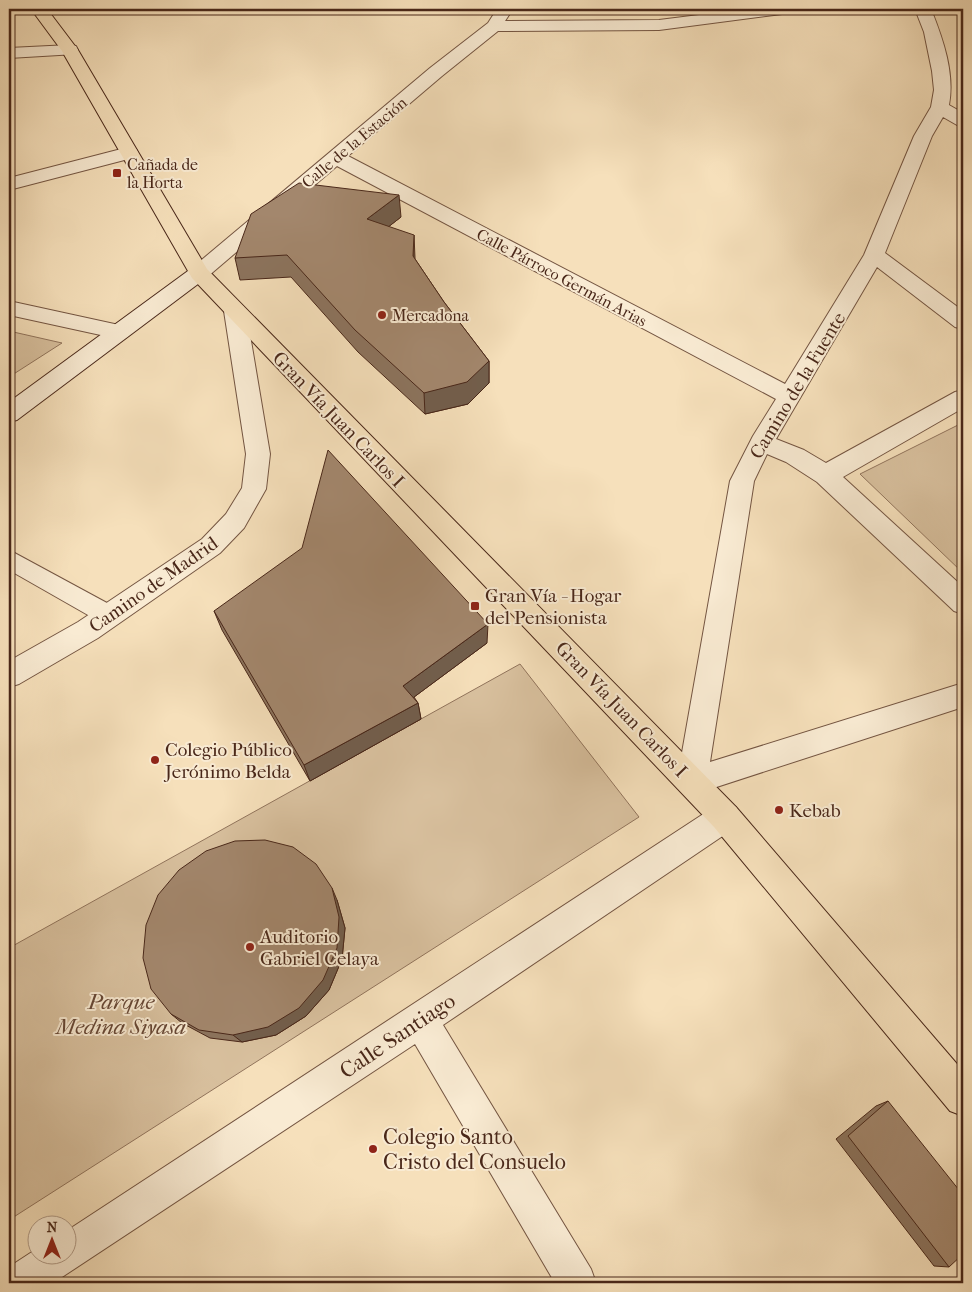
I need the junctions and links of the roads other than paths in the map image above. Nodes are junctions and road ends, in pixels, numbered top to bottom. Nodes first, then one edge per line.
1 (39, 9) edge
2 (505, 9) edge
3 (782, 9) edge
4 (923, 9) edge
5 (760, 10) edge
6 (494, 26) junction
7 (70, 50) junction
8 (9, 53) edge
9 (940, 107) junction
10 (963, 121) edge
11 (129, 153) junction
12 (335, 157) junction
13 (9, 184) edge
14 (874, 255) junction
15 (199, 272) junction
16 (9, 308) edge
17 (235, 311) junction
18 (963, 322) edge
19 (119, 332) junction
20 (790, 396) junction
21 (963, 398) edge
22 (9, 414) edge
23 (762, 442) junction
24 (826, 475) junction
25 (9, 559) edge
26 (963, 604) edge
27 (110, 616) junction
28 (9, 675) edge
29 (963, 695) edge
30 (692, 781) junction
31 (725, 817) junction
32 (420, 1020) junction
33 (963, 1098) edge
34 (78, 1245) edge
35 (48, 1264) edge
36 (19, 1283) edge
37 (577, 1283) edge

1 - 7 main road, Gran Vía Juan Carlos I
2 - 6 street, Calle de la Estación
3 - 5 street
4 - 9 street, Camino de la Fuente
5 - 6 street
6 - 12 street, Calle de la Estación
7 - 8 street
7 - 11 main road, Gran Vía Juan Carlos I
9 - 10 street
9 - 14 street, Camino de la Fuente
11 - 13 street
11 - 15 main road, Gran Vía Juan Carlos I
12 - 15 street, Calle de la Estación
12 - 20 street, Calle Párroco Germán Arias
14 - 18 street
14 - 20 street, Camino de la Fuente
15 - 17 main road, Gran Vía Juan Carlos I
15 - 19 street, Calle de la Estación
16 - 19 street
17 - 27 street, Camino de Madrid
17 - 30 main road, Gran Vía Juan Carlos I
19 - 22 street, Calle de la Estación
20 - 23 street, Camino de la Fuente
21 - 24 street
23 - 24 street
23 - 30 street, Camino de la Fuente
24 - 26 street
25 - 27 street
27 - 28 street, Camino de Madrid
29 - 30 street
30 - 31 main road, Gran Vía Juan Carlos I
31 - 32 street, Calle Santiago
31 - 33 main road, Gran Vía Juan Carlos I
32 - 34 street, Calle Santiago
32 - 37 street
35 - 36 street

